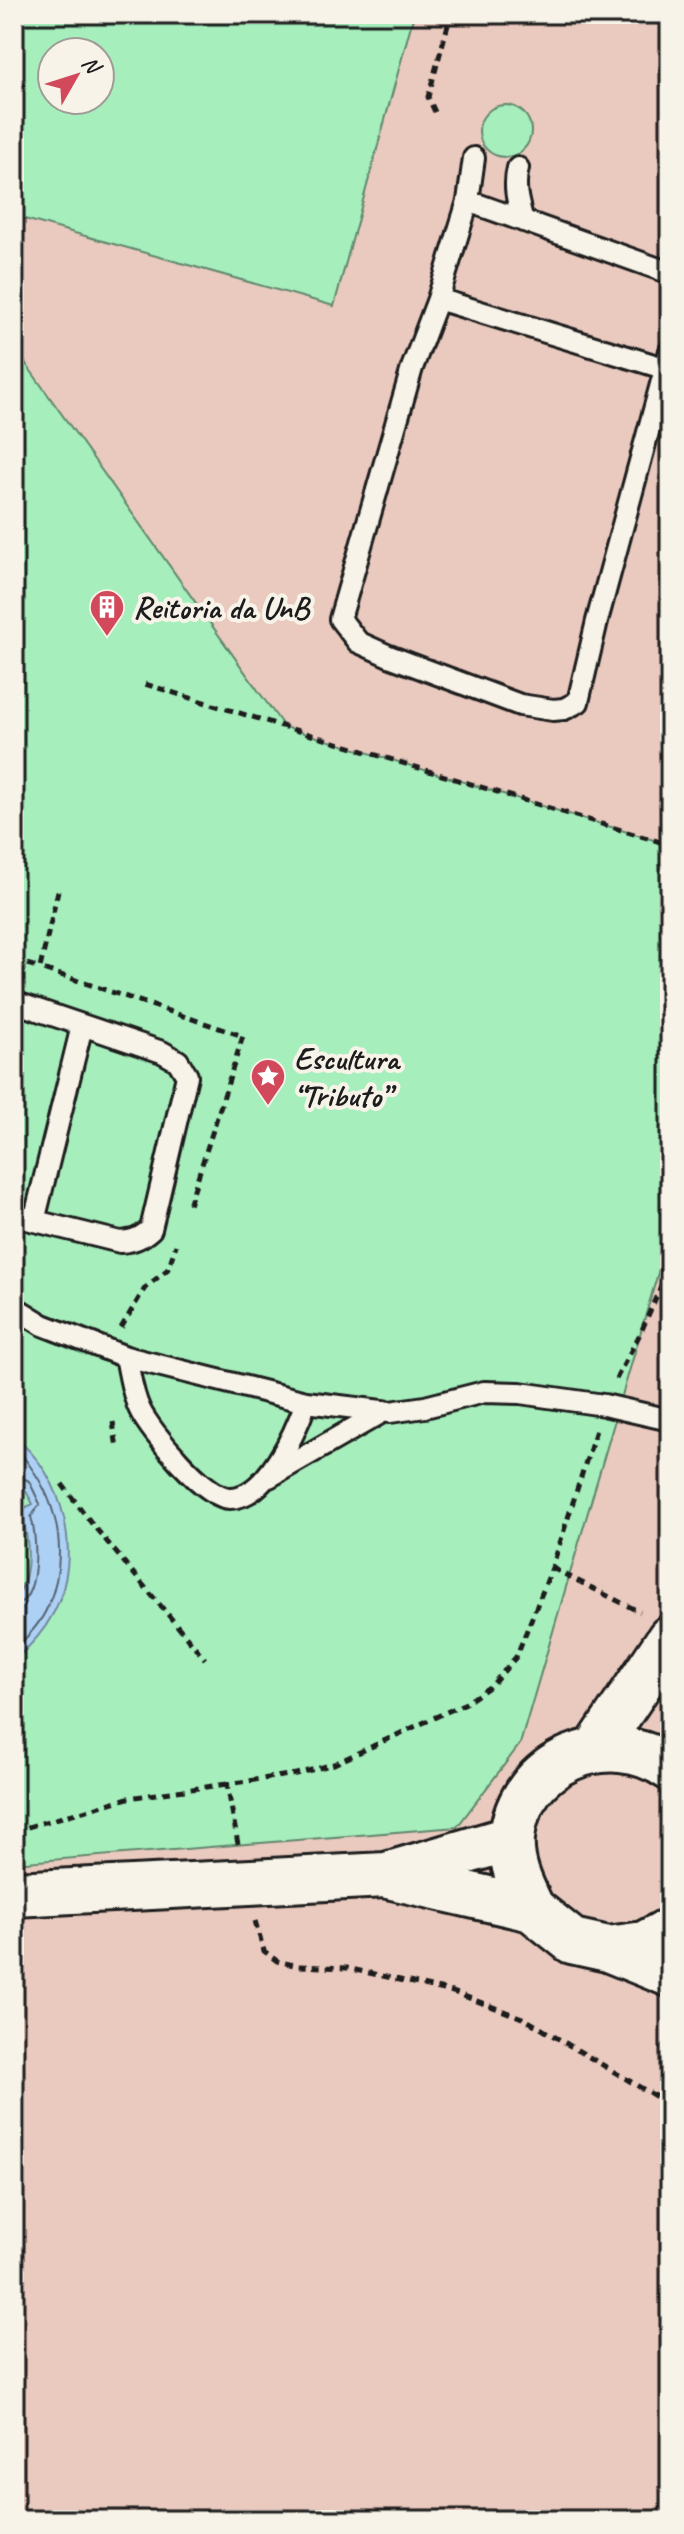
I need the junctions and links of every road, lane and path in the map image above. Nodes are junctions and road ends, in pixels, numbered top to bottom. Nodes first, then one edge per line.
1 (451, 14) edge
2 (435, 112) dead end
3 (474, 158) dead end
4 (518, 168) dead end
5 (468, 201) junction
6 (523, 221) junction
7 (670, 273) edge
8 (438, 299) junction
9 (669, 364) edge
10 (145, 684) dead end
11 (670, 845) edge
12 (14, 960) edge
13 (40, 968) dead end
14 (14, 1002) edge
15 (82, 1026) junction
16 (22, 1220) edge
17 (670, 1265) edge
18 (14, 1307) edge
19 (14, 1320) edge
20 (43, 1325) junction
21 (126, 1357) junction
22 (613, 1384) dead end
23 (306, 1402) junction
24 (384, 1411) junction
25 (670, 1420) edge
26 (598, 1423) dead end
27 (262, 1481) junction
28 (62, 1484) dead end
29 (552, 1568) junction
30 (658, 1626) edge
31 (205, 1659) dead end
32 (596, 1749) junction
33 (670, 1768) edge
34 (227, 1784) junction
35 (14, 1831) edge
36 (512, 1838) junction
37 (386, 1875) junction
38 (245, 1883) junction
39 (14, 1894) edge
40 (532, 1909) junction
41 (670, 1930) edge
42 (608, 1949) junction
43 (670, 1974) edge
44 (670, 2108) edge

1 - 2 path
3 - 5 lane
4 - 6 lane
5 - 6 lane
5 - 8 lane
6 - 7 lane
8 - 9 lane
8 - 9 lane
10 - 11 path
12 - 13 path
14 - 15 lane
15 - 16 lane
15 - 16 lane
17 - 22 path
18 - 20 lane
19 - 20 lane
20 - 21 lane
21 - 23 lane
21 - 27 lane
23 - 24 lane
23 - 27 lane
24 - 25 lane
24 - 27 lane
26 - 29 path
28 - 31 path
29 - 30 path
29 - 34 path
30 - 32 street
32 - 33 street
32 - 36 street
34 - 35 path
34 - 38 path
36 - 37 street
36 - 40 street
37 - 38 street
37 - 40 street
38 - 39 street
38 - 44 path
40 - 42 street
41 - 42 street
42 - 43 street

